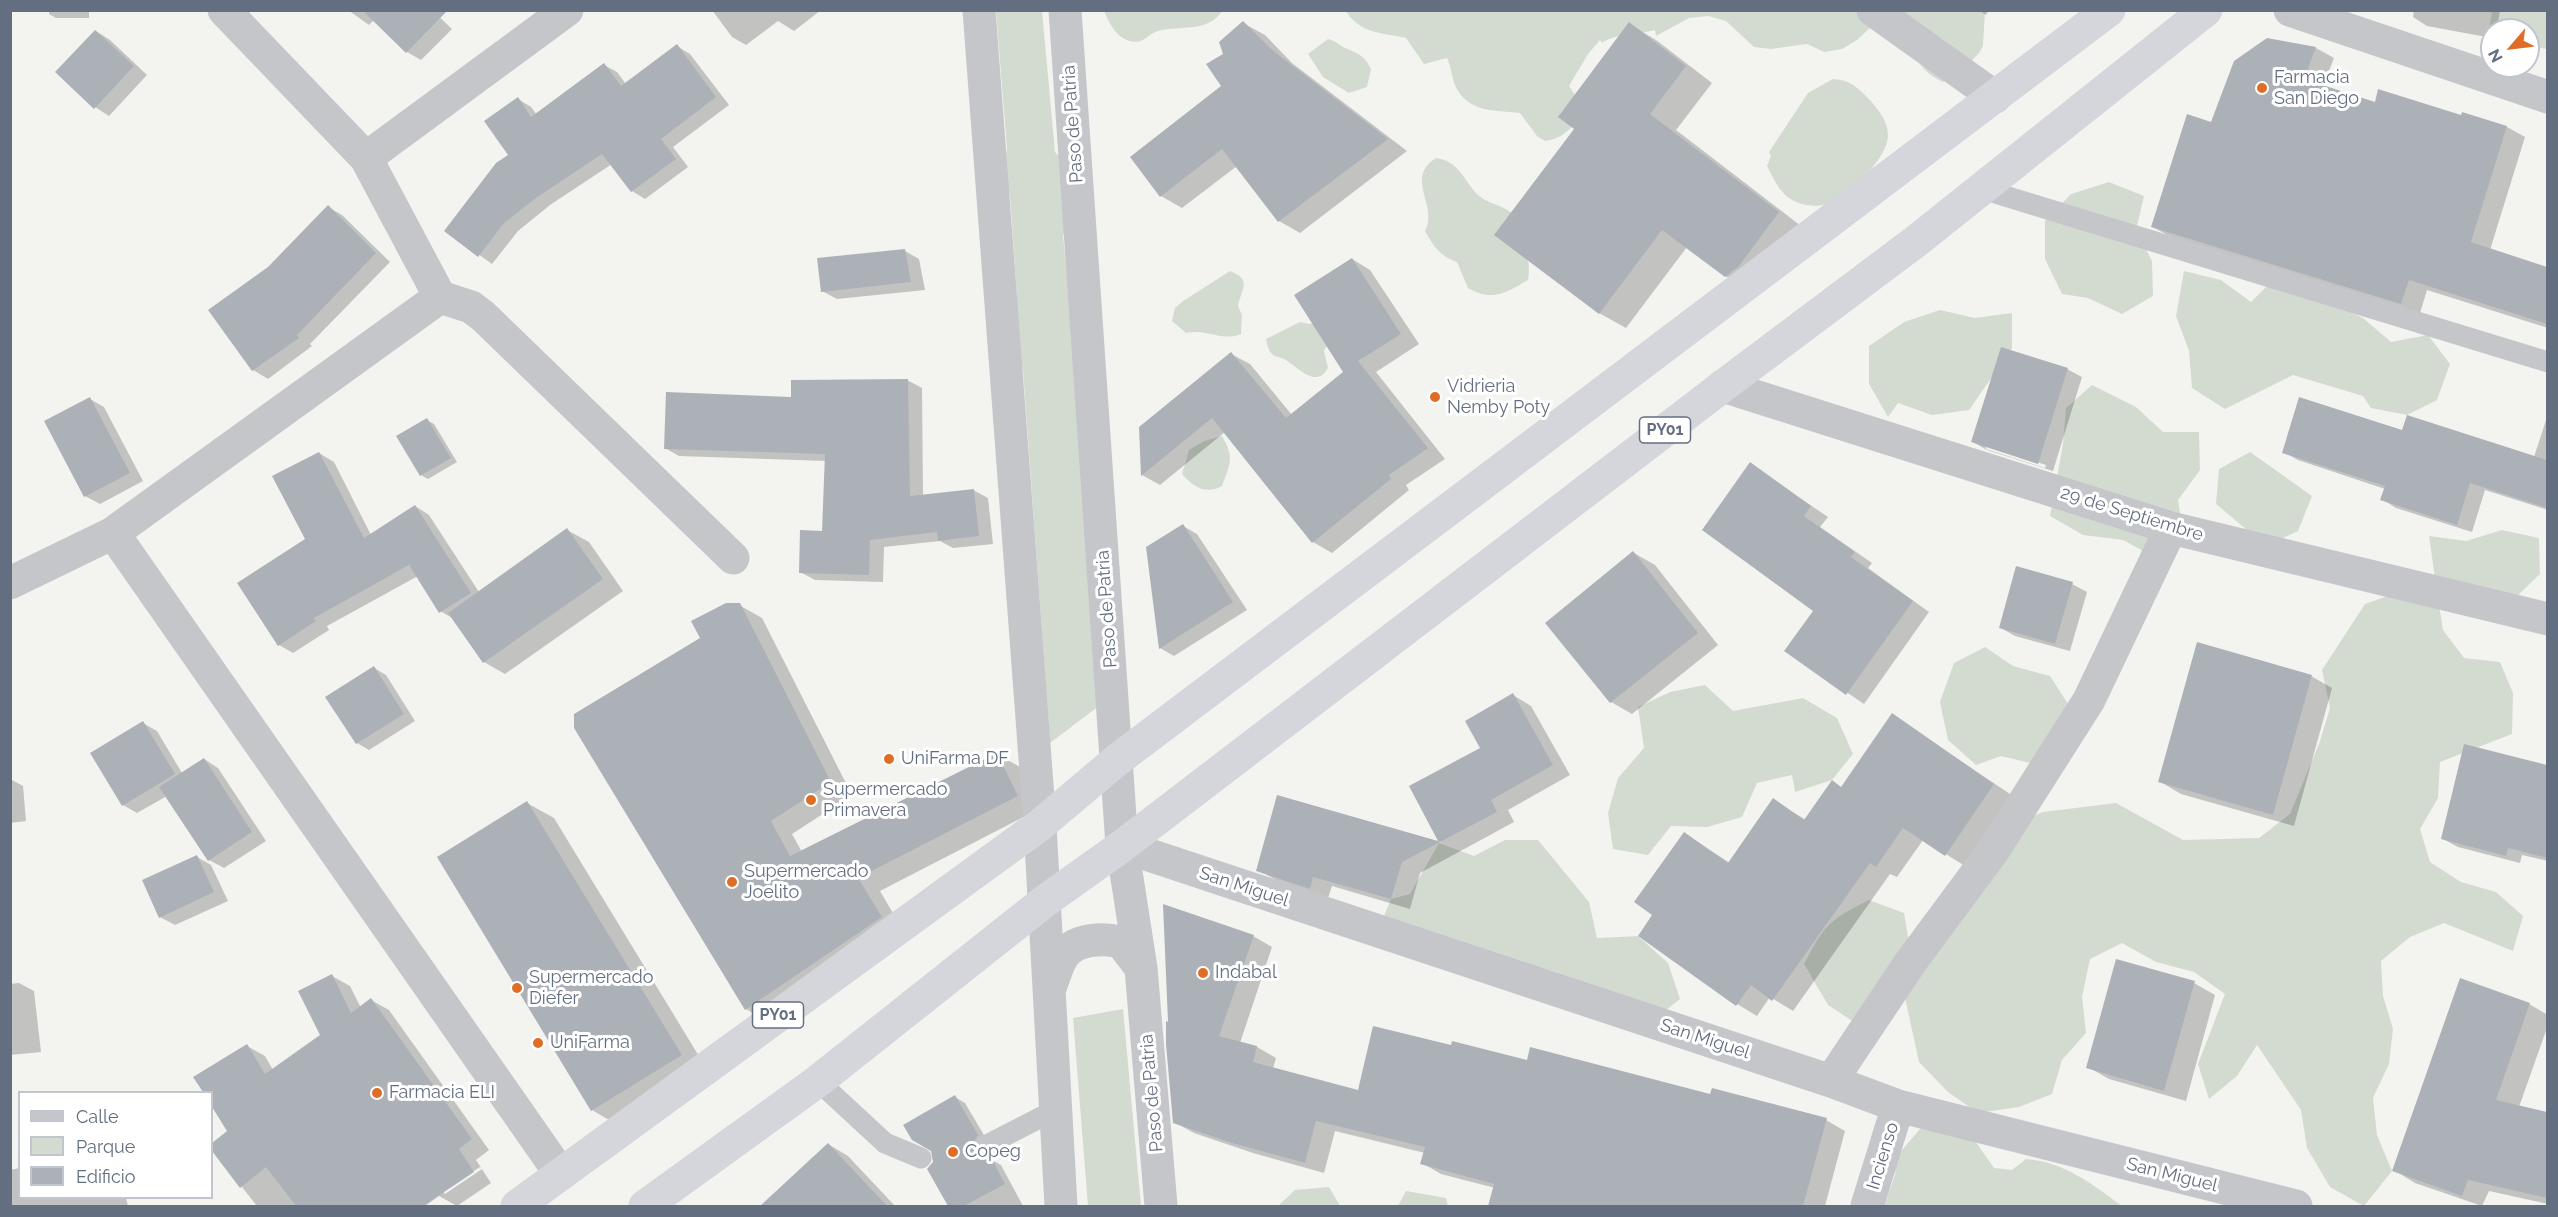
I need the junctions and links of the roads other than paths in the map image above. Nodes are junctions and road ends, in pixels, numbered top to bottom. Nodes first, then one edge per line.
1 (224, 10) edge
2 (567, 10) edge
3 (979, 10) edge
4 (1065, 10) edge
5 (1873, 10) edge
6 (2109, 10) edge
7 (2206, 10) edge
8 (2290, 10) edge
9 (1995, 97) junction
10 (2547, 97) edge
11 (366, 158) junction
12 (1982, 189) junction
13 (440, 297) junction
14 (2547, 362) edge
15 (1723, 386) junction
16 (2171, 528) junction
17 (113, 533) junction
18 (733, 558) dead end
19 (10, 583) edge
20 (2547, 619) edge
21 (1117, 760) junction
22 (1040, 825) junction
23 (1122, 846) junction
24 (1045, 901) junction
25 (1141, 968) junction
26 (1049, 990) junction
27 (818, 1081) junction
28 (1831, 1081) junction
29 (1898, 1106) junction
30 (1055, 1110) junction
31 (984, 1146) dead end
32 (921, 1158) dead end
33 (560, 1173) junction
34 (517, 1206) edge
35 (645, 1206) edge
36 (1061, 1206) edge
37 (1161, 1206) edge
38 (1867, 1206) edge
39 (2296, 1206) edge

1 - 11 street
2 - 11 street
3 - 22 street
4 - 21 street, Paso de Patria
5 - 9 street
6 - 9 highway, PY01
7 - 12 highway, PY01
8 - 10 street
9 - 21 highway, PY01
11 - 13 street
12 - 14 lane
12 - 15 highway, PY01
13 - 17 street
13 - 18 street
15 - 16 street, 29 de Septiembre
15 - 23 highway, PY01
16 - 20 street, 29 de Septiembre
16 - 28 street
17 - 19 street
17 - 33 street
21 - 22 highway, PY01
21 - 23 street, Paso de Patria
22 - 24 street
22 - 33 highway, PY01
23 - 24 highway, PY01
23 - 25 street, Paso de Patria
23 - 28 street, San Miguel
24 - 26 street
24 - 27 highway, PY01
25 - 26 street
25 - 37 street, Paso de Patria
26 - 30 street
27 - 32 lane
27 - 35 highway, PY01
28 - 29 street, San Miguel
29 - 38 street, Incienso
29 - 39 street, San Miguel
30 - 31 lane
30 - 36 street
33 - 34 highway, PY01

